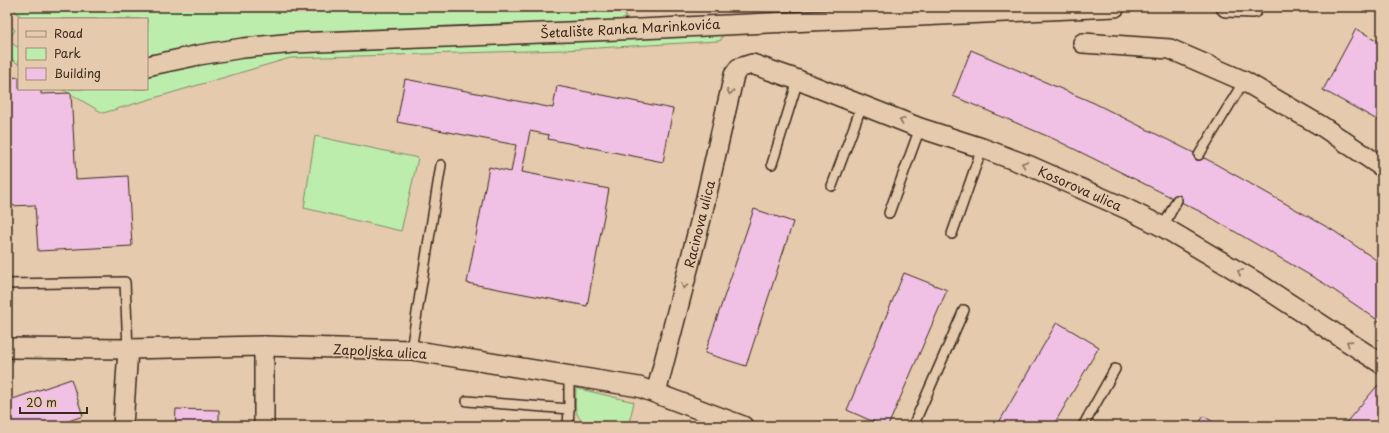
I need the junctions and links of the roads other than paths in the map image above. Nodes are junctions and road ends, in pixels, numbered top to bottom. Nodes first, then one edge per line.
1 (1115, 7) edge
2 (1226, 7) edge
3 (1078, 8) edge
4 (1253, 8) dead end
5 (1083, 43) dead end
6 (752, 64) joint
7 (148, 66) edge
8 (798, 80) junction
9 (1244, 81) junction
10 (862, 105) junction
11 (920, 128) junction
12 (982, 148) junction
13 (1199, 155) dead end
14 (772, 164) dead end
15 (441, 165) dead end
16 (1382, 167) edge
17 (832, 186) dead end
18 (1177, 200) dead end
19 (890, 214) dead end
20 (1163, 227) junction
21 (952, 234) dead end
22 (7, 284) edge
23 (964, 310) dead end
24 (264, 346) junction
25 (7, 348) edge
26 (128, 349) junction
27 (411, 350) junction
28 (1382, 364) edge
29 (1115, 369) dead end
30 (569, 376) junction
31 (656, 393) junction
32 (467, 400) dead end
33 (569, 409) junction
34 (123, 426) edge
35 (264, 426) edge
36 (568, 426) edge
37 (744, 426) edge
38 (913, 426) edge
39 (1083, 426) edge

1 - 3 street, Šetalište Ranka Marinkovića
2 - 4 street
3 - 7 street, Šetalište Ranka Marinkovića
5 - 9 street
6 - 8 street, Kosorova ulica
6 -> 31 street, Racinova ulica
8 - 10 street, Kosorova ulica
8 - 14 lane
9 - 13 lane
9 - 16 street
11 -> 10 street, Kosorova ulica
10 - 17 lane
11 - 12 street, Kosorova ulica
11 - 19 lane
20 -> 12 street, Kosorova ulica
12 - 21 lane
15 - 27 lane
18 - 20 lane
28 -> 20 street, Kosorova ulica
22 - 26 lane
23 - 38 lane
24 - 26 street, Zapoljska ulica
24 - 27 street, Zapoljska ulica
24 - 35 street
25 - 26 street, Zapoljska ulica
26 - 34 street
27 - 30 street, Zapoljska ulica
29 - 39 lane
30 - 31 street, Zapoljska ulica
30 - 33 lane
31 - 37 street, Zapoljska ulica
32 - 33 lane
33 - 36 lane

